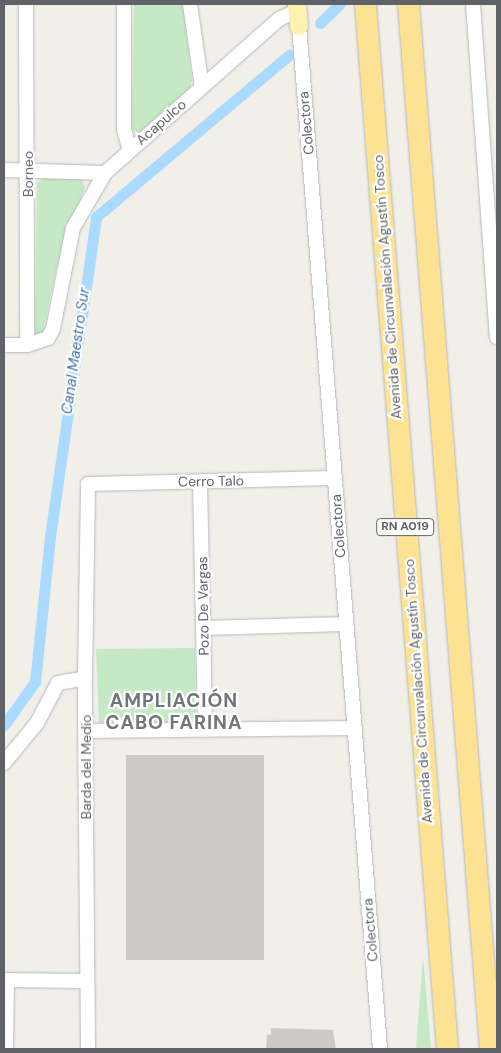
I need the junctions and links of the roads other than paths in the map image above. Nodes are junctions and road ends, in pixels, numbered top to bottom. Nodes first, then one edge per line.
1 (26, 4) edge
2 (124, 4) edge
3 (190, 4) edge
4 (365, 4) edge
5 (408, 4) edge
6 (473, 4) edge
7 (298, 13) edge
8 (202, 87) junction
9 (130, 150) junction
10 (4, 170) edge
11 (28, 170) junction
12 (105, 173) junction
13 (497, 337) edge
14 (4, 345) edge
15 (27, 345) junction
16 (335, 478) junction
17 (200, 482) junction
18 (88, 484) joint
19 (346, 624) junction
20 (203, 628) junction
21 (85, 678) junction
22 (354, 728) junction
23 (205, 730) junction
24 (86, 731) junction
25 (4, 762) edge
26 (478, 892) junction
27 (5, 980) edge
28 (87, 981) junction
29 (497, 986) edge
30 (6, 1049) edge
31 (88, 1049) edge
32 (380, 1049) edge
33 (447, 1049) edge
34 (490, 1049) edge

1 - 11 street, Borneo
2 - 9 street
3 - 8 street
4 - 33 highway, Avenida de Circunvalación Agustín Tosco / RN A019
5 - 26 highway, RN A019
6 - 13 street
7 - 8 street, Acapulco
7 - 16 street, Colectora
8 - 9 street, Acapulco
9 - 12 street, Acapulco
10 - 11 street
11 - 12 street
11 - 15 street, Borneo
12 - 15 street, Acapulco
14 - 15 street
16 - 17 street, Cerro Talo
16 - 19 street, Colectora
17 - 18 street, Cerro Talo
17 - 20 street, Pozo De Vargas
18 - 21 street, Barda del Medio
19 - 20 street
19 - 22 street, Colectora
20 - 23 street, Pozo De Vargas
21 - 24 street, Barda del Medio
21 - 25 street
22 - 23 street
22 - 32 street, Colectora
23 - 24 street
24 - 28 street, Barda del Medio
26 - 29 highway
26 - 34 highway, RN A019
27 - 28 street
27 - 30 street
28 - 31 street, Barda del Medio

